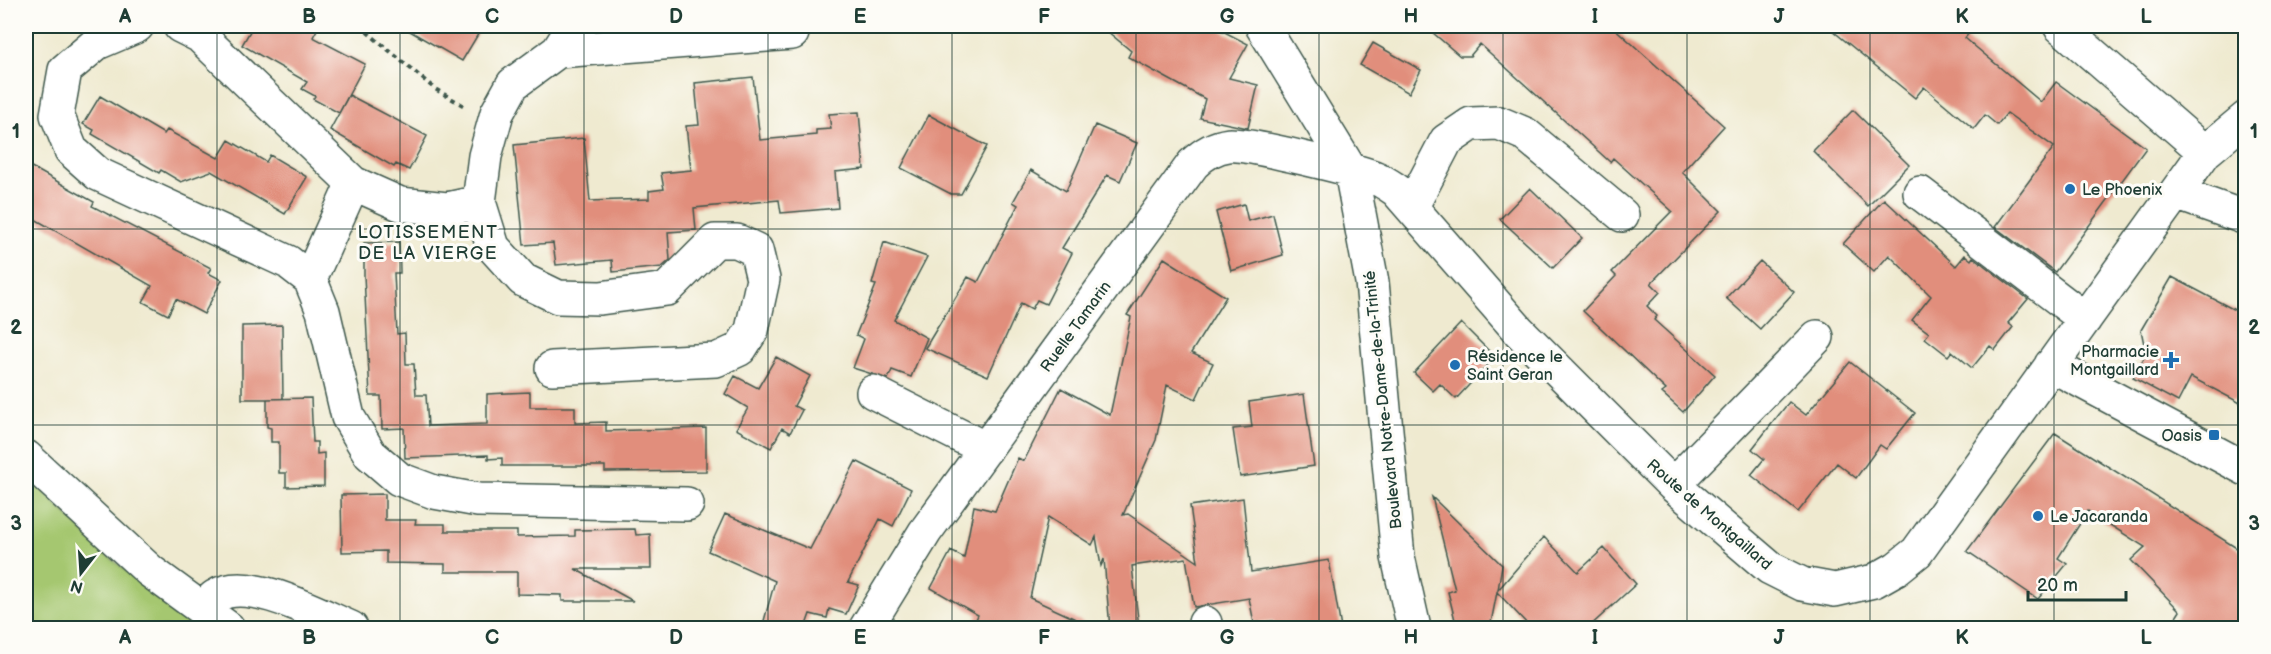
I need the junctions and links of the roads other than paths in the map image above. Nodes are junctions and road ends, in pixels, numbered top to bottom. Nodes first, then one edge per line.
1 (137, 26) edge
2 (180, 26) edge
3 (1262, 26) edge
4 (2060, 26) edge
5 (792, 33) dead end
6 (566, 38) edge
7 (2246, 118) edge
8 (2205, 152) junction
9 (1351, 171) junction
10 (353, 183) junction
11 (1920, 193) dead end
12 (2176, 193) junction
13 (479, 202) junction
14 (1412, 206) junction
15 (1622, 215) dead end
16 (2246, 218) edge
17 (310, 279) junction
18 (2085, 319) junction
19 (1817, 337) dead end
20 (2051, 365) junction
21 (552, 368) dead end
22 (873, 392) dead end
23 (986, 449) junction
24 (26, 457) edge
25 (2246, 469) edge
26 (1672, 485) junction
27 (687, 504) dead end
28 (215, 619) edge
29 (351, 628) edge
30 (866, 628) edge
31 (1414, 628) edge

1 - 17 street
2 - 10 street
3 - 9 street
4 - 8 street
5 - 6 street
6 - 13 street
7 - 8 street, Route de Montgaillard
8 - 12 street, Route de Montgaillard
9 - 14 street, Route de Montgaillard
9 - 23 street, Ruelle Tamarin
9 - 31 street, Boulevard Notre-Dame-de-la-Trinité
10 - 13 street
10 - 17 street
11 - 18 street
12 - 16 street
12 - 18 street, Route de Montgaillard
13 - 21 street
14 - 15 street
14 - 26 street, Route de Montgaillard
17 - 27 street
18 - 20 street, Route de Montgaillard
19 - 26 street
20 - 25 street
20 - 26 street, Route de Montgaillard
22 - 23 street
23 - 30 street, Ruelle Tamarin
24 - 28 street
28 - 29 street

